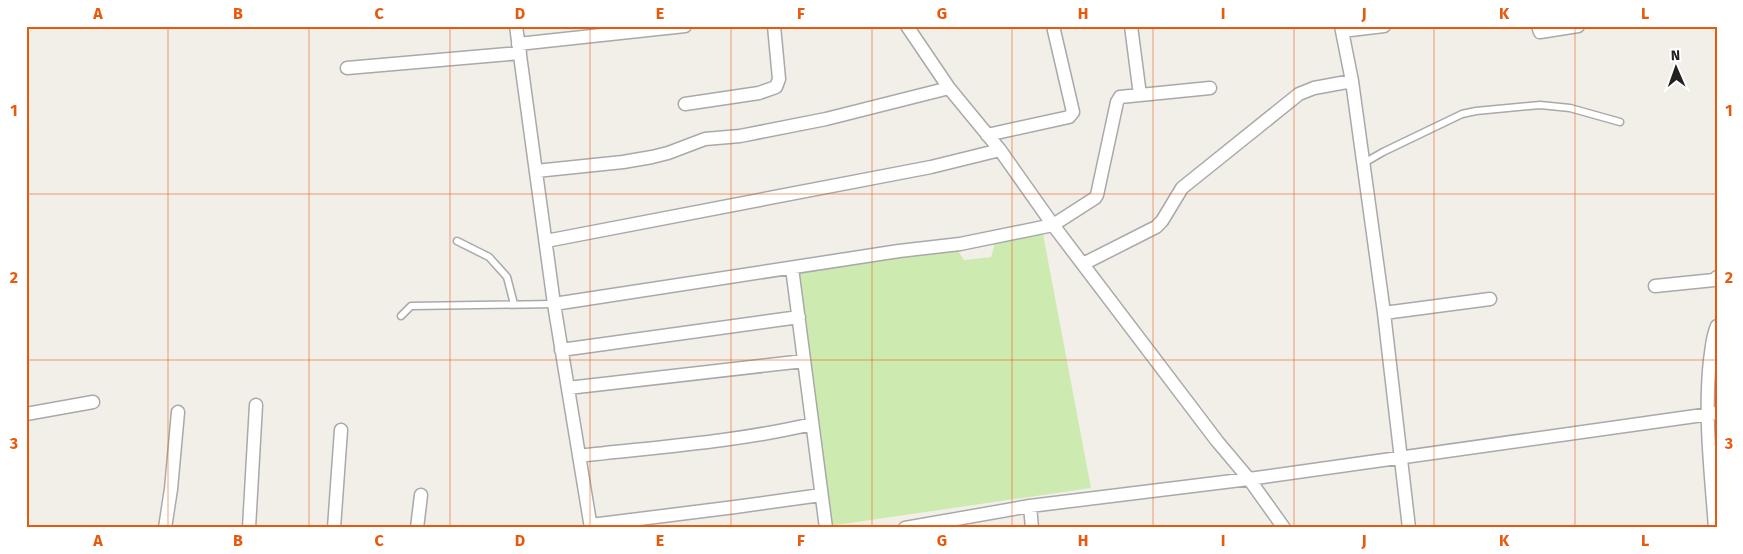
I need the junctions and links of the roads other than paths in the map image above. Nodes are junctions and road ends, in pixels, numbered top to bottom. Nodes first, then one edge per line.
1 (516, 26) edge
2 (685, 26) edge
3 (774, 26) edge
4 (907, 26) edge
5 (1053, 26) edge
6 (1131, 26) edge
7 (1384, 26) edge
8 (1538, 26) edge
9 (1578, 26) edge
10 (1341, 29) edge
11 (519, 48) junction
12 (346, 68) dead end
13 (1352, 81) junction
14 (949, 88) junction
15 (1210, 88) dead end
16 (1140, 95) junction
17 (685, 104) dead end
18 (1620, 122) dead end
19 (987, 135) junction
20 (1000, 150) junction
21 (1362, 164) junction
22 (536, 171) junction
23 (1053, 225) junction
24 (546, 240) junction
25 (457, 241) dead end
26 (1084, 264) junction
27 (792, 268) junction
28 (1717, 277) edge
29 (1655, 286) dead end
30 (1490, 299) dead end
31 (514, 304) junction
32 (554, 304) junction
33 (1384, 314) junction
34 (401, 316) dead end
35 (799, 317) junction
36 (1717, 326) edge
37 (561, 350) junction
38 (804, 361) junction
39 (568, 388) junction
40 (93, 402) dead end
41 (256, 405) dead end
42 (178, 412) dead end
43 (1712, 413) edge
44 (26, 414) edge
45 (812, 424) junction
46 (342, 430) dead end
47 (579, 456) junction
48 (1400, 457) junction
49 (1249, 479) junction
50 (421, 495) dead end
51 (821, 495) junction
52 (1030, 506) junction
53 (591, 526) edge
54 (165, 528) edge
55 (249, 528) edge
56 (334, 528) edge
57 (416, 528) edge
58 (826, 528) edge
59 (905, 528) edge
60 (1032, 528) edge
61 (1284, 528) edge
62 (1409, 528) edge
63 (1715, 528) edge

1 - 11 street
2 - 11 street
3 - 17 street
4 - 14 street
5 - 19 street
6 - 16 street
7 - 10 street
8 - 9 street
10 - 13 street
11 - 12 street
11 - 22 street
13 - 21 street
13 - 26 street
14 - 19 street
14 - 22 street
15 - 16 street
16 - 23 street
18 - 21 lane
19 - 20 street
20 - 23 street
20 - 24 street
21 - 33 street
22 - 24 street
23 - 26 street
23 - 27 street
24 - 32 street
25 - 31 lane
26 - 49 street
27 - 32 street
27 - 35 street
28 - 29 street
30 - 33 street
31 - 32 lane
31 - 34 lane
32 - 37 street
33 - 48 street
35 - 37 street
35 - 38 street
36 - 43 street
37 - 39 street
38 - 39 street
38 - 45 street
39 - 47 street
40 - 44 street
41 - 55 street
42 - 54 street
43 - 48 street
43 - 63 street
45 - 47 street
45 - 51 street
46 - 56 street
47 - 53 street
48 - 49 street
48 - 62 street
49 - 52 street
49 - 61 street
50 - 57 street
51 - 53 street
51 - 58 street
52 - 59 street
52 - 60 street

